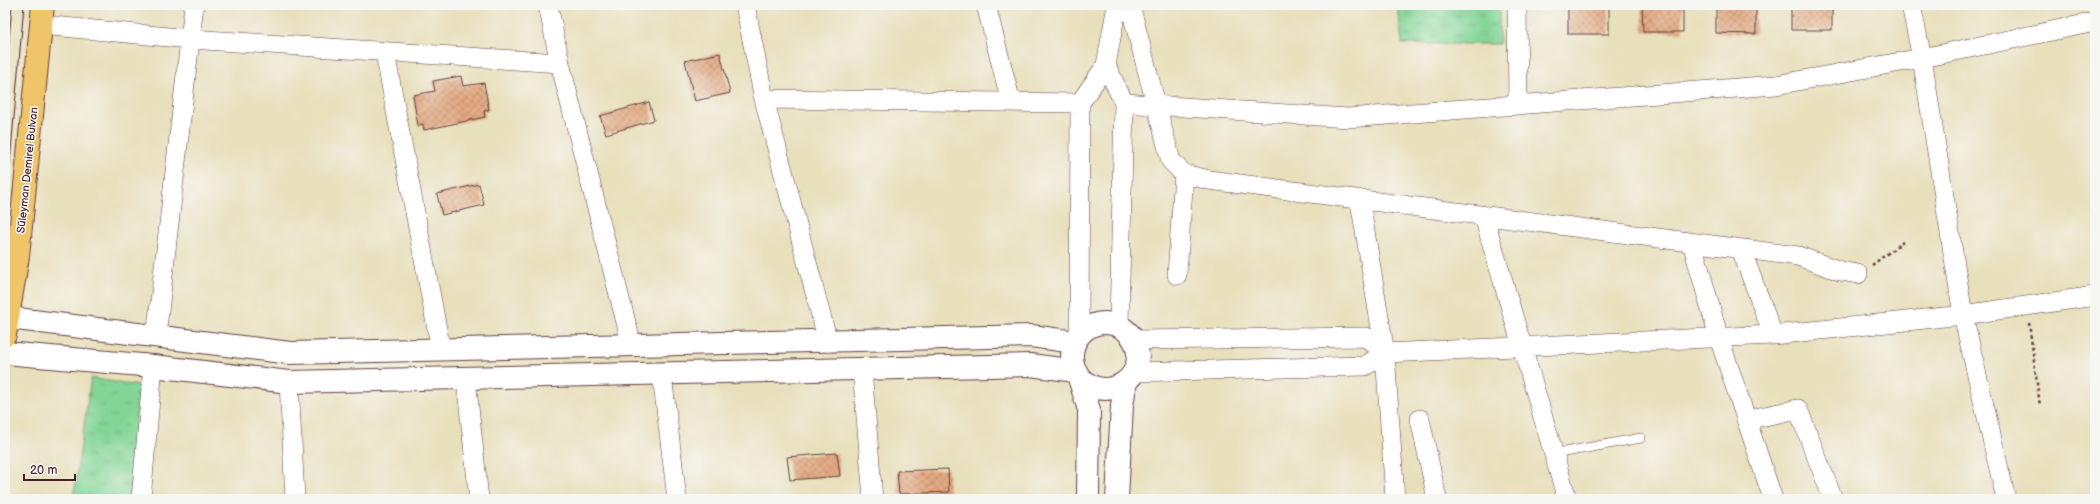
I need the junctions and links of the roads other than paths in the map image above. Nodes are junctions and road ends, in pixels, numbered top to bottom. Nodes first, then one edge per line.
1 (194, 5) edge
2 (548, 5) edge
3 (746, 5) edge
4 (986, 5) edge
5 (1118, 5) edge
6 (1130, 5) edge
7 (1517, 5) edge
8 (1911, 5) edge
9 (42, 15) edge
10 (2095, 22) edge
11 (190, 39) junction
12 (385, 53) junction
13 (1922, 58) junction
14 (560, 63) junction
15 (1106, 66) junction
16 (764, 99) junction
17 (1011, 102) junction
18 (1080, 103) junction
19 (1124, 103) junction
20 (1518, 105) junction
21 (1157, 106) junction
22 (1184, 174) junction
23 (1360, 201) junction
24 (1484, 217) junction
25 (1692, 243) junction
26 (1741, 249) junction
27 (1858, 274) road end
28 (1177, 275) dead end
29 (2095, 296) edge
30 (1963, 315) junction
31 (1119, 326) junction
32 (7, 327) edge
33 (1773, 335) junction
34 (156, 337) junction
35 (1077, 338) junction
36 (1719, 338) junction
37 (1134, 340) junction
38 (828, 342) junction
39 (632, 346) junction
40 (1522, 347) junction
41 (441, 350) junction
42 (5, 353) edge
43 (1385, 353) junction
44 (153, 366) junction
45 (862, 370) junction
46 (1077, 373) junction
47 (662, 375) junction
48 (1130, 376) junction
49 (466, 378) junction
50 (289, 382) junction
51 (1420, 419) dead end
52 (1746, 420) junction
53 (1641, 438) dead end
54 (1554, 454) junction
55 (141, 499) edge
56 (295, 499) edge
57 (479, 499) edge
58 (677, 499) edge
59 (874, 499) edge
60 (1088, 499) edge
61 (1117, 499) edge
62 (1395, 499) edge
63 (1437, 499) edge
64 (1567, 499) edge
65 (1773, 499) edge
66 (1833, 499) edge
67 (2006, 499) edge

1 - 11 street
2 - 14 street
3 - 16 street
4 - 17 street
5 - 15 street
6 - 21 street
7 - 20 street
8 - 13 street
9 - 11 street
9 - 32 main road, Süleyman Demirel Bulvarı
10 - 13 street
11 - 12 street
11 - 34 street
12 - 14 street
12 - 41 street
13 - 20 street
13 - 30 street
14 - 39 street
15 - 18 street
15 - 19 street
16 - 17 street
16 - 38 street
17 - 18 street
18 - 35 street
19 - 21 street
19 - 31 street
20 - 21 street
21 - 22 street
22 - 23 street
22 - 28 street
23 - 24 street
23 - 43 street
24 - 25 street
24 - 40 street
25 - 26 street
25 - 36 street
26 - 27 street
26 - 33 street
29 - 30 street
30 - 33 street
30 - 67 street
31 - 35 street
31 - 37 street
32 - 34 street
33 - 36 street
34 - 41 street
35 - 38 street
35 - 46 street
36 - 40 street
36 - 52 street
37 - 43 street
37 - 48 street
38 - 39 street
39 - 41 street
40 - 43 street
40 - 54 street
42 - 44 street
43 - 48 street
43 - 62 street
44 - 50 street
44 - 55 street
45 - 46 street
45 - 47 street
45 - 59 street
46 - 48 street
46 - 60 street
47 - 49 street
47 - 58 street
48 - 61 street
49 - 50 street
49 - 57 street
50 - 56 street
51 - 63 street
52 - 65 street
52 - 66 street
53 - 54 lane
54 - 64 street

